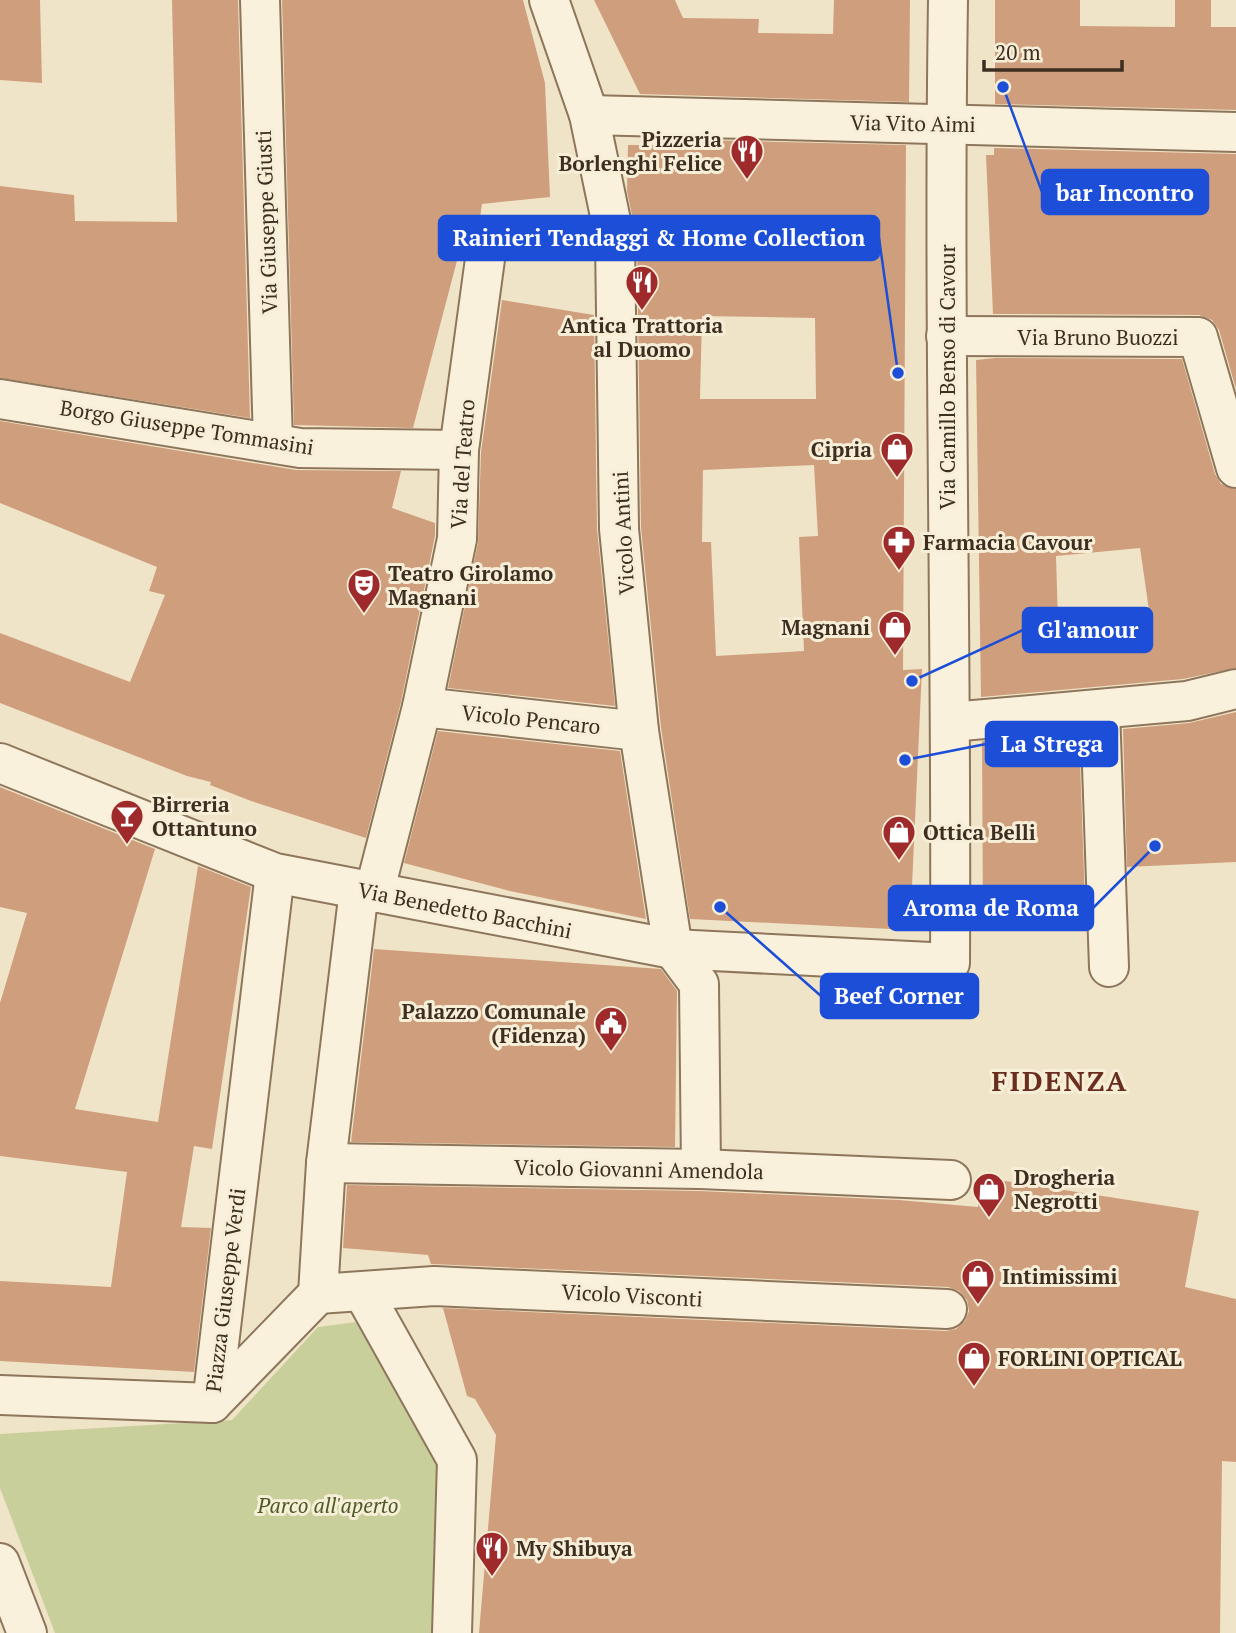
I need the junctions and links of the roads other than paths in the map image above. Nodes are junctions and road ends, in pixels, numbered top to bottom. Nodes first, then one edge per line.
1 (260, 0) edge
2 (549, 0) edge
3 (948, 0) edge
4 (589, 116) junction
5 (946, 124) junction
6 (1236, 132) edge
7 (615, 240) junction
8 (946, 336) junction
9 (0, 399) edge
10 (273, 443) junction
11 (459, 450) junction
12 (1236, 468) edge
13 (1236, 690) edge
14 (422, 707) junction
15 (1100, 709) junction
16 (951, 722) junction
17 (639, 731) junction
18 (0, 763) edge
19 (275, 873) junction
20 (367, 892) junction
21 (673, 949) junction
22 (950, 963) joint
23 (1109, 967) dead end
24 (326, 1163) junction
25 (701, 1169) junction
26 (951, 1180) dead end
27 (363, 1292) junction
28 (318, 1294) junction
29 (947, 1309) dead end
30 (0, 1395) edge
31 (212, 1403) junction
32 (0, 1563) edge
33 (26, 1633) edge
34 (452, 1633) edge

1 - 10 street, Via Giuseppe Giusti
2 - 4 street, Vicolo Antini
3 - 5 street, Via Camillo Benso di Cavour
4 - 5 street, Via Vito Aimi
4 - 7 street, Vicolo Antini
5 - 6 street, Via Vito Aimi
5 - 8 street, Via Camillo Benso di Cavour
7 - 11 street, Via del Teatro
7 - 17 street, Vicolo Antini
8 - 12 street, Via Bruno Buozzi
8 - 16 street, Via Camillo Benso di Cavour
9 - 10 street, Borgo Giuseppe Tommasini
10 - 11 street, Borgo Giuseppe Tommasini
11 - 14 street, Via del Teatro
13 - 15 street
14 - 17 street, Vicolo Pencaro
14 - 20 street, Via del Teatro
15 - 16 street
15 - 23 street
16 - 22 street, Via Camillo Benso di Cavour
17 - 21 street, Vicolo Antini
18 - 19 street, Via Benedetto Bacchini
19 - 20 street, Via Benedetto Bacchini
19 - 31 street, Piazza Giuseppe Verdi
20 - 21 street, Via Benedetto Bacchini
20 - 24 street
21 - 22 street, Via Benedetto Bacchini
21 - 25 street
24 - 25 street, Vicolo Giovanni Amendola
24 - 28 street
25 - 26 street, Vicolo Giovanni Amendola
27 - 28 street, Vicolo Visconti
27 - 29 street, Vicolo Visconti
27 - 34 street
28 - 31 street, Piazza Giuseppe Verdi
30 - 31 street
32 - 33 street

